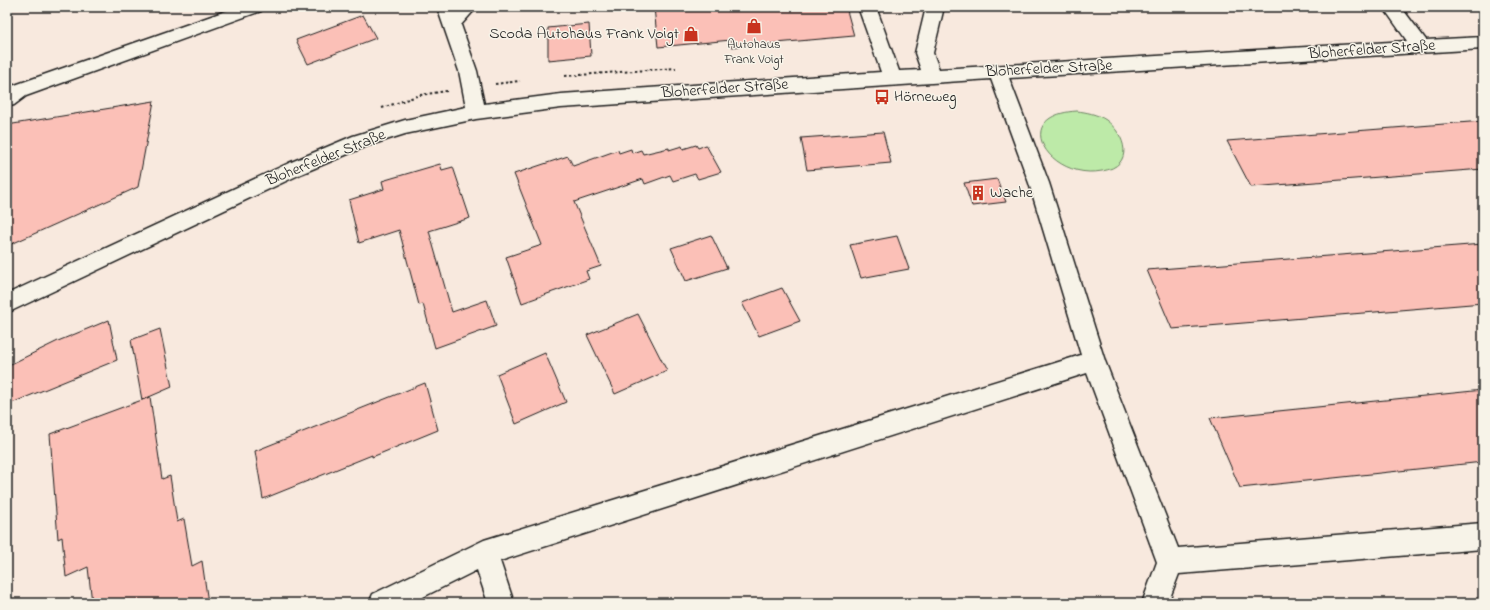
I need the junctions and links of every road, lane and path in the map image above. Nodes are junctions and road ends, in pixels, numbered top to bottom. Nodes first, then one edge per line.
1 (255, 7) edge
2 (468, 7) edge
3 (867, 7) edge
4 (935, 7) edge
5 (1392, 7) edge
6 (449, 15) edge
7 (1483, 43) edge
8 (1421, 47) junction
9 (998, 72) junction
10 (932, 75) junction
11 (892, 78) junction
12 (7, 100) edge
13 (476, 112) junction
14 (7, 304) edge
15 (1094, 361) junction
16 (1483, 536) edge
17 (484, 553) junction
18 (1170, 562) junction
19 (382, 603) edge
20 (501, 603) edge
21 (1155, 603) edge

1 - 12 street
2 - 6 street
3 - 11 street
4 - 10 street
5 - 8 street
6 - 13 street
7 - 8 street, Bloherfelder Straße
8 - 9 street, Bloherfelder Straße
9 - 10 street, Bloherfelder Straße
9 - 15 street
10 - 11 street, Bloherfelder Straße
11 - 13 street, Bloherfelder Straße
13 - 14 street, Bloherfelder Straße
15 - 17 street
15 - 18 street
16 - 18 street
17 - 19 street
17 - 20 street
18 - 21 street

